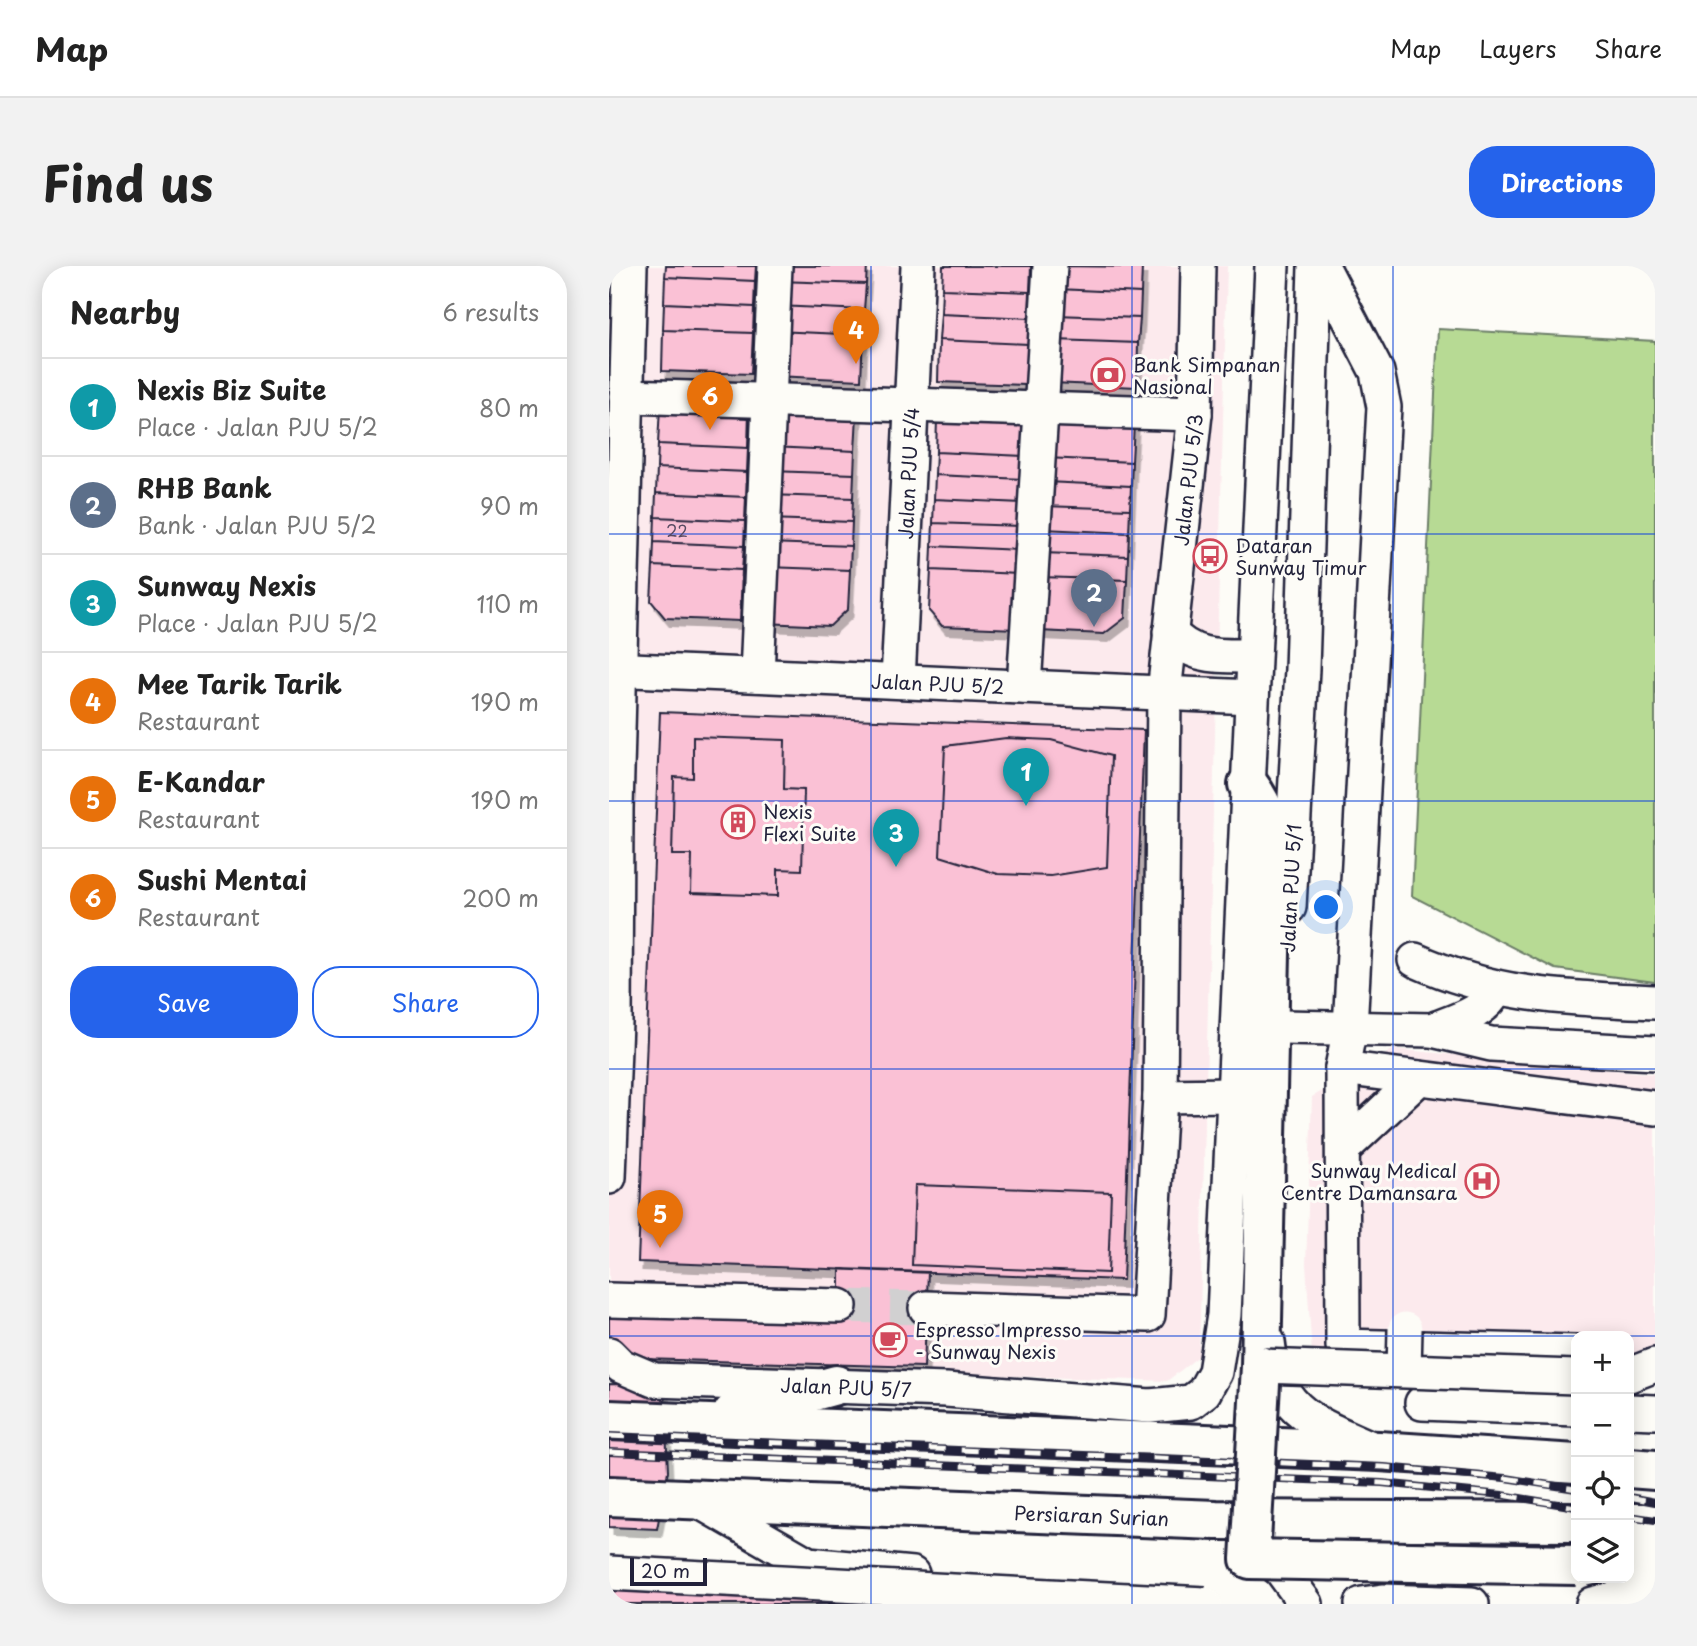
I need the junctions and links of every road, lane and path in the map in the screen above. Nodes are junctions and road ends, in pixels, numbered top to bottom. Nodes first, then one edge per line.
1 (631, 266) edge
2 (775, 266) edge
3 (918, 266) edge
4 (1049, 266) edge
5 (1198, 266) edge
6 (1272, 266) edge
7 (1315, 266) edge
8 (1322, 266) edge
9 (626, 396) junction
10 (769, 401) junction
11 (912, 405) junction
12 (1042, 410) junction
13 (1195, 414) junction
14 (616, 526) edge
15 (1170, 632) junction
16 (1253, 656) junction
17 (616, 669) edge
18 (757, 675) junction
19 (898, 681) junction
20 (1024, 687) junction
21 (1164, 693) junction
22 (1252, 697) junction
23 (1248, 784) junction
24 (613, 810) edge
25 (613, 941) edge
26 (1415, 960) dead end
27 (1497, 989) junction
28 (1655, 1002) edge
29 (612, 1021) edge
30 (1283, 1027) junction
31 (1349, 1028) junction
32 (1431, 1030) junction
33 (1655, 1053) edge
34 (1342, 1068) junction
35 (1419, 1078) junction
36 (1233, 1095) junction
37 (1160, 1096) junction
38 (1655, 1108) edge
39 (1343, 1149) junction
40 (609, 1160) edge
41 (609, 1177) edge
42 (609, 1300) edge
43 (840, 1306) tunnel mouth
44 (926, 1308) tunnel mouth
45 (1405, 1329) dead end
46 (1343, 1346) junction
47 (1218, 1350) junction
48 (1571, 1352) edge
49 (609, 1354) edge
50 (1265, 1364) junction
51 (1405, 1371) junction
52 (1571, 1377) edge
53 (836, 1385) junction
54 (1286, 1395) junction
55 (1423, 1403) dead end
56 (1571, 1409) edge
57 (1634, 1411) edge
58 (775, 1412) dead end
59 (1655, 1412) edge
60 (609, 1420) edge
61 (698, 1423) junction
62 (1379, 1451) junction
63 (1571, 1464) edge
64 (1634, 1468) edge
65 (1655, 1470) edge
66 (609, 1496) edge
67 (697, 1500) junction
68 (1216, 1520) junction
69 (1571, 1522) edge
70 (1634, 1523) edge
71 (1655, 1523) edge
72 (1655, 1559) edge
73 (1571, 1565) edge
74 (609, 1573) edge
75 (1628, 1587) edge
76 (983, 1604) edge
77 (1205, 1604) edge
78 (1306, 1604) edge
79 (1362, 1604) edge
80 (1472, 1604) edge
81 (1593, 1604) edge

1 - 9 street
2 - 10 street
3 - 11 street, Jalan PJU 5/4
4 - 12 street
5 - 13 street, Jalan PJU 5/3
6 - 16 street
7 - 30 street, Jalan PJU 5/1
8 - 31 street
9 - 10 street
9 - 14 street
10 - 11 street
10 - 18 street
11 - 12 street
11 - 19 street, Jalan PJU 5/4
12 - 13 street
12 - 20 street
13 - 15 street, Jalan PJU 5/3
14 - 17 street
15 - 16 street
15 - 21 street, Jalan PJU 5/3
16 - 22 street
17 - 18 street, Jalan PJU 5/2
17 - 24 street
18 - 19 street, Jalan PJU 5/2
19 - 20 street, Jalan PJU 5/2
20 - 21 street, Jalan PJU 5/2
21 - 22 street, Jalan PJU 5/2
21 - 37 street, Jalan PJU 5/3
22 - 23 street
23 - 36 street
23 - 50 main road
24 - 25 street
25 - 29 street
26 - 27 street
27 - 28 street
27 - 32 street
29 - 40 street
30 - 31 street
30 - 50 street, Jalan PJU 5/1
31 - 32 street
31 - 34 street
32 - 33 street
34 - 35 street
34 - 39 street
35 - 38 street
35 - 39 street
36 - 37 street
36 - 47 street
37 - 44 street, Jalan PJU 5/3
39 - 46 street
40 - 41 street
42 - 43 street
45 - 51 street, bridge
46 - 48 street
46 - 54 street
47 - 50 street
47 - 53 street, Jalan PJU 5/7
49 - 53 street, Jalan PJU 5/7
50 - 51 street, bridge
50 - 54 street, Jalan PJU 5/1
50 - 73 main road, bridge
51 - 52 street, bridge
53 - 61 main road
54 - 62 street, Jalan PJU 5/1
55 - 56 street
57 - 59 street
58 - 61 street
60 - 61 main road
61 - 62 main road
62 - 63 main road
64 - 65 main road
66 - 67 main road, Persiaran Surian
67 - 68 main road, Persiaran Surian
67 - 76 street
68 - 69 main road, Persiaran Surian
68 - 78 street
70 - 71 main road
72 - 75 main road
74 - 77 street, bridge
75 - 81 street
79 - 80 street

